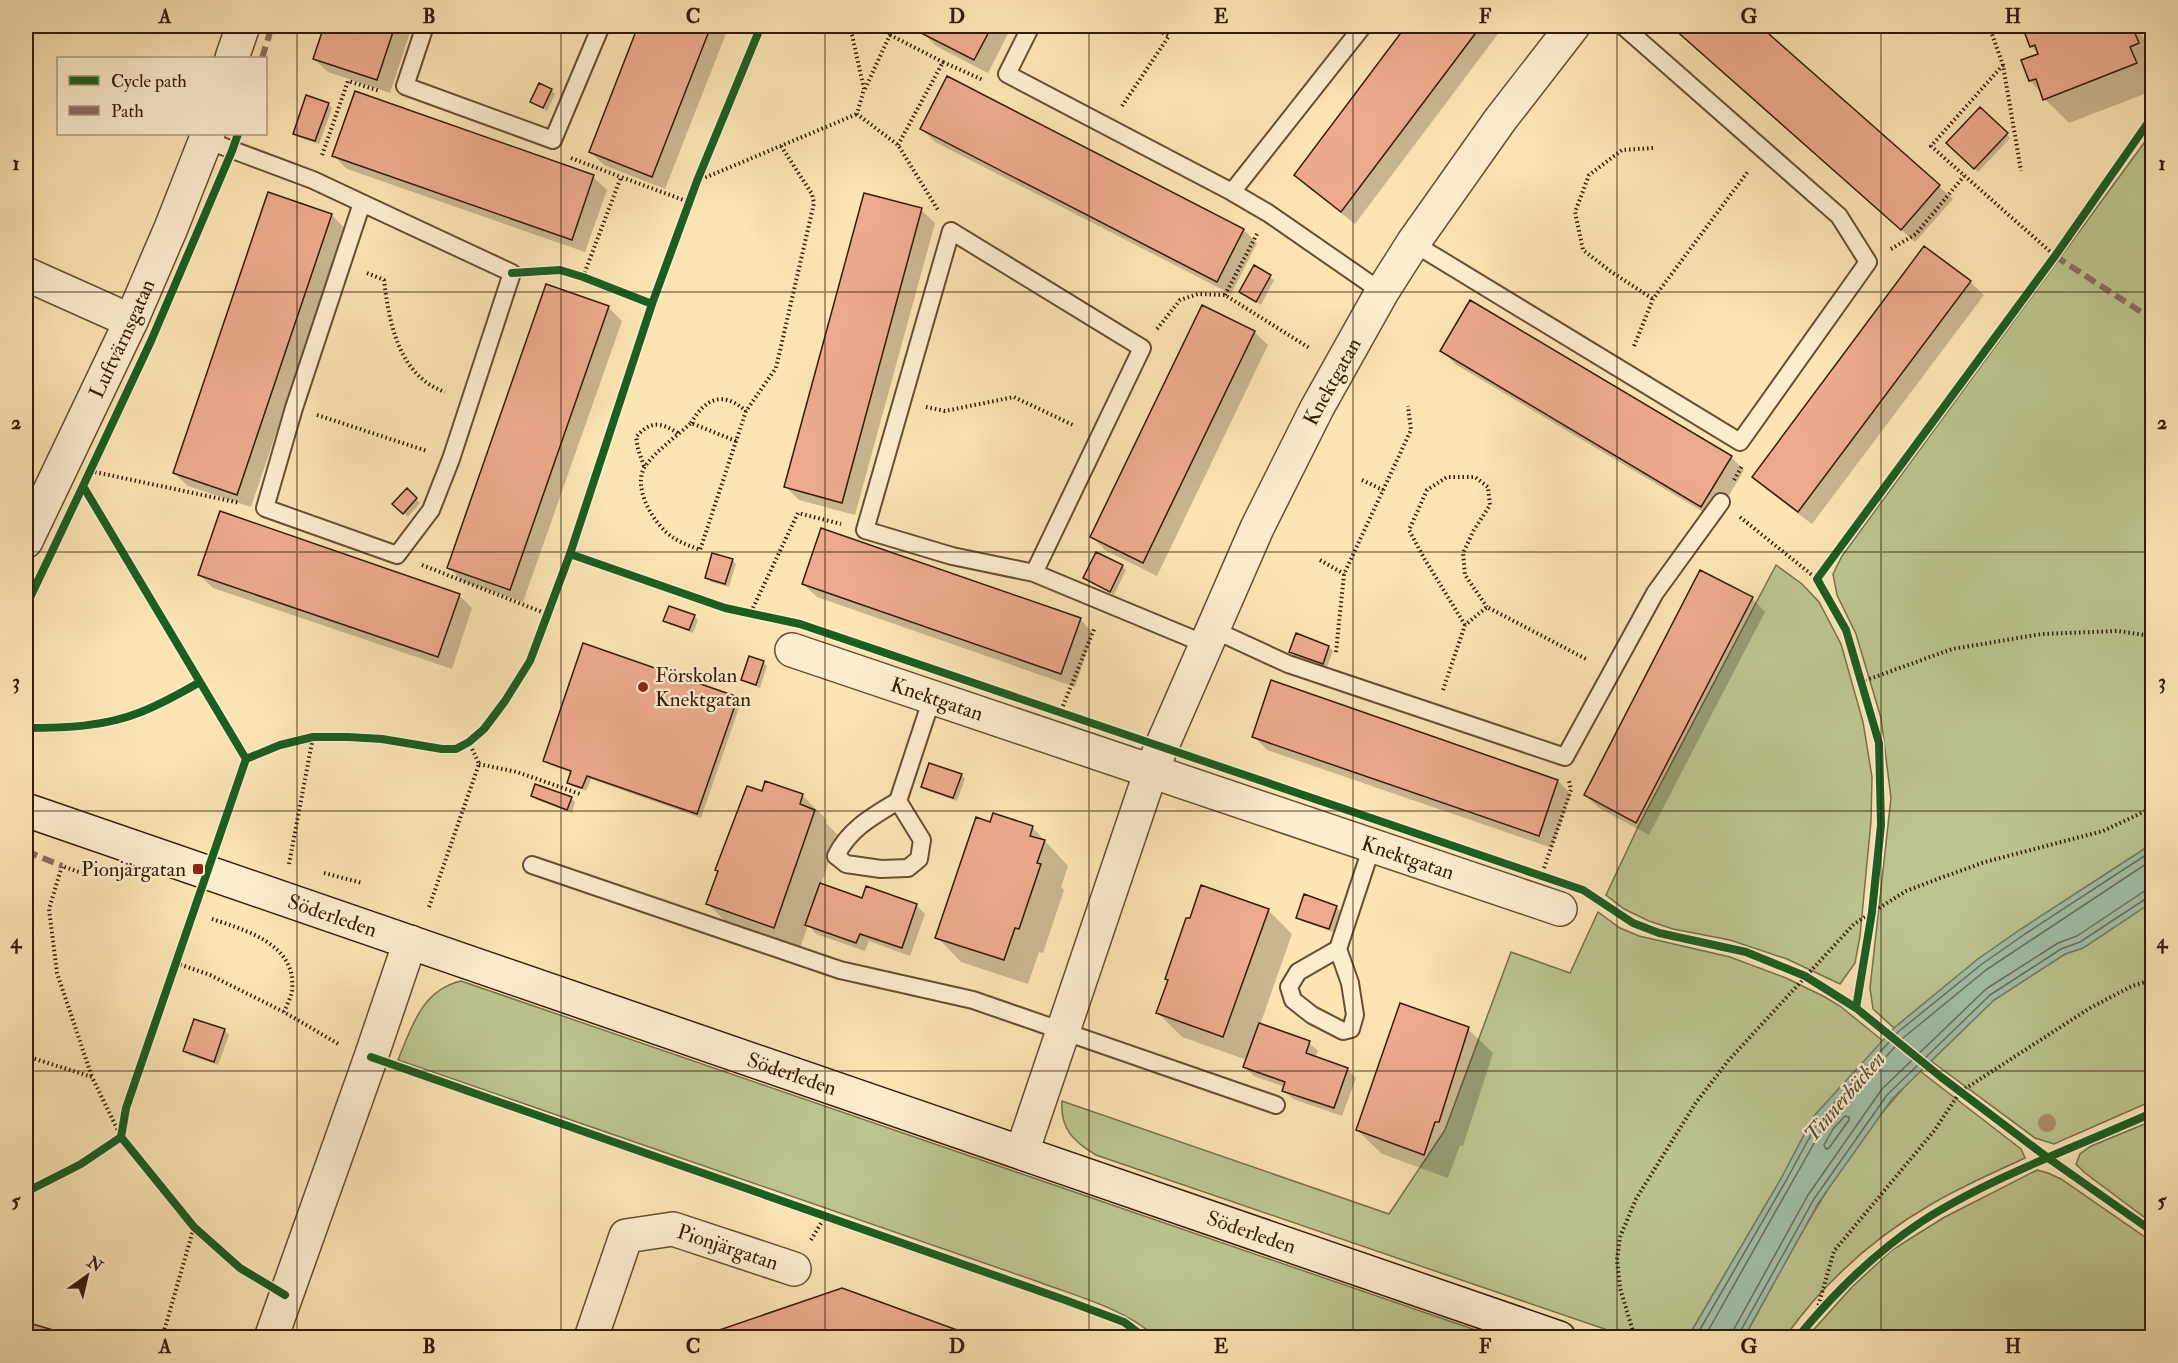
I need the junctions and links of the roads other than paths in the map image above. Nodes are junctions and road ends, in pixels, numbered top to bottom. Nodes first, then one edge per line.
1 (243, 26) edge
2 (425, 26) edge
3 (601, 26) edge
4 (1031, 26) edge
5 (1363, 26) edge
6 (1573, 26) edge
7 (1623, 26) edge
8 (232, 57) edge
9 (207, 137) edge
10 (1233, 192) junction
11 (362, 203) junction
12 (1413, 243) junction
13 (26, 274) edge
14 (1382, 292) junction
15 (131, 321) junction
16 (1721, 502) road end
17 (26, 541) edge
18 (1034, 573) junction
19 (1209, 636) junction
20 (792, 650) dead end
21 (932, 698) junction
22 (1151, 771) junction
23 (898, 801) junction
24 (26, 810) edge
25 (1372, 846) junction
26 (532, 865) dead end
27 (1560, 909) dead end
28 (410, 942) junction
29 (1338, 949) junction
30 (1063, 1032) junction
31 (1276, 1105) dead end
32 (1022, 1152) junction
33 (794, 1269) dead end
34 (271, 1338) edge
35 (591, 1338) edge
36 (1559, 1338) edge

1 - 8 street
2 - 3 lane
4 - 10 lane
5 - 10 lane
6 - 12 street, Knektgatan
7 - 12 lane
9 - 11 lane
9 - 15 street, Luftvärnsgatan
10 - 14 lane
11 - 11 lane
12 - 14 street, Knektgatan
13 - 15 street
14 - 19 street, Knektgatan
15 - 17 street, Luftvärnsgatan
16 - 19 lane
18 - 18 lane
18 - 19 lane
19 - 22 street, Knektgatan
20 - 21 street, Knektgatan
21 - 22 street, Knektgatan
21 - 23 lane
22 - 25 street, Knektgatan
22 - 30 street, Knektgatan
23 - 23 lane
24 - 28 street, Söderleden
25 - 27 street, Knektgatan
25 - 29 lane
26 - 30 lane
28 - 32 street, Söderleden
28 - 34 street
29 - 29 lane
30 - 31 lane
30 - 32 street, Knektgatan
32 - 36 street, Söderleden
33 - 35 street, Pionjärgatan

